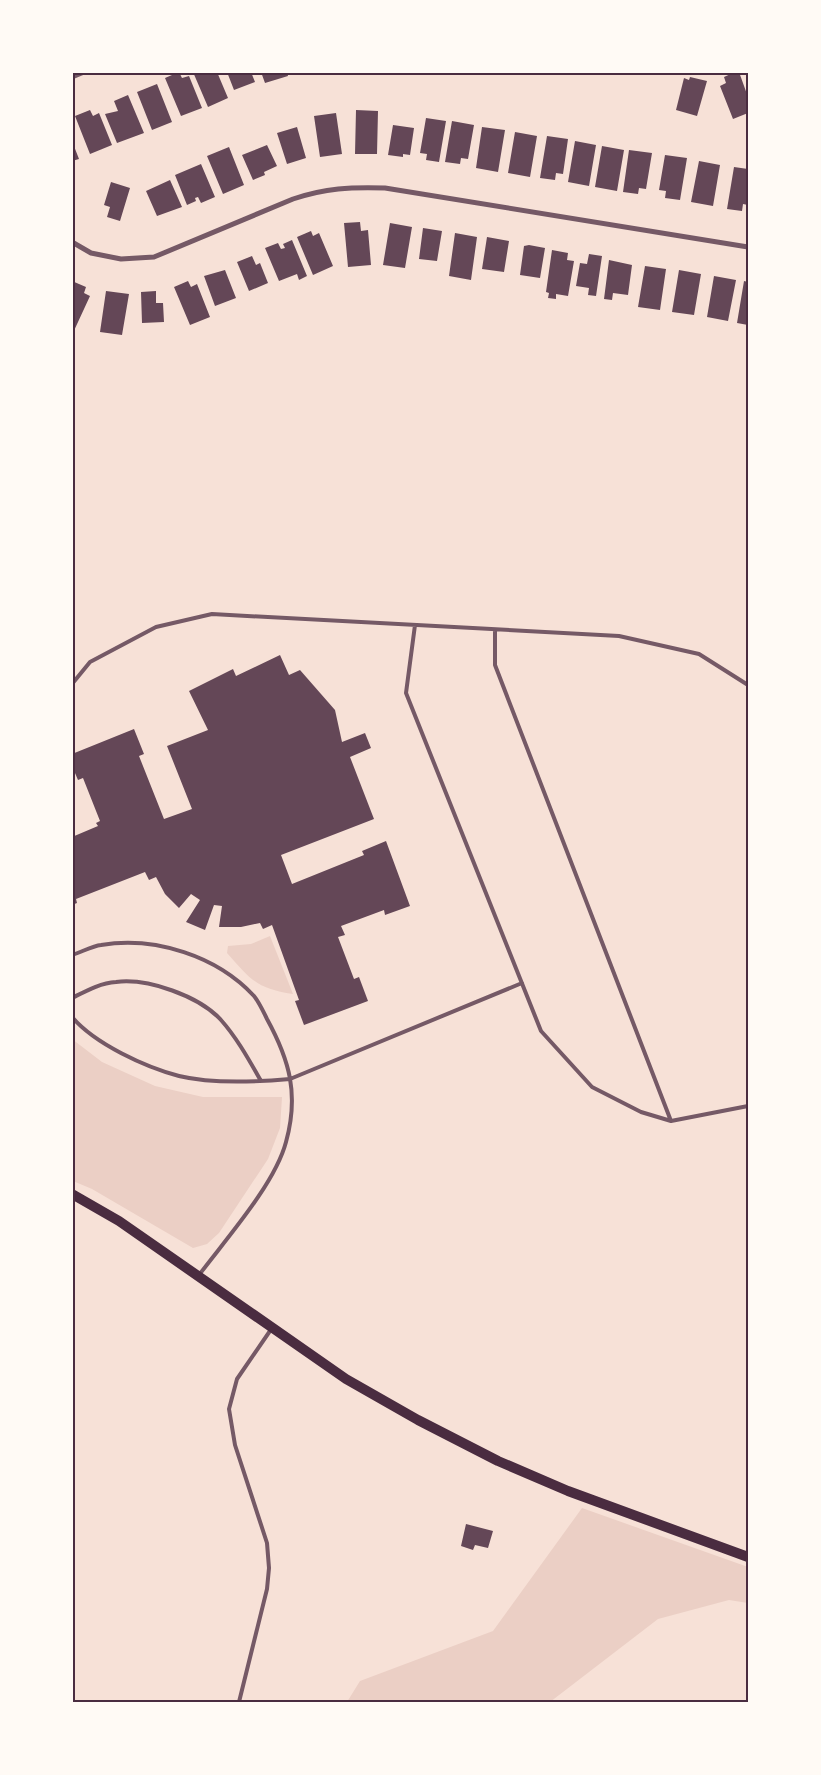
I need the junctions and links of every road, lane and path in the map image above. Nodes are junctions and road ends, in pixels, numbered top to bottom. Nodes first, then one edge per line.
1 (84, 72) edge
2 (72, 78) edge
3 (72, 242) edge
4 (748, 247) edge
5 (415, 625) junction
6 (495, 630) junction
7 (72, 684) edge
8 (748, 685) edge
9 (72, 955) edge
10 (522, 983) junction
11 (72, 998) edge
12 (72, 1017) edge
13 (290, 1078) junction
14 (260, 1081) junction
15 (748, 1106) edge
16 (671, 1121) junction
17 (72, 1194) edge
18 (198, 1276) junction
19 (272, 1328) junction
20 (748, 1557) edge
21 (239, 1702) edge

1 - 2 street
3 - 4 street
5 - 6 lane
5 - 7 lane
5 - 10 lane
6 - 8 lane
6 - 16 lane
9 - 13 lane
10 - 13 lane
10 - 16 lane
11 - 14 lane
12 - 14 lane
13 - 14 lane
13 - 18 lane
15 - 16 lane
17 - 18 main road
18 - 19 main road
19 - 20 main road
19 - 21 lane

